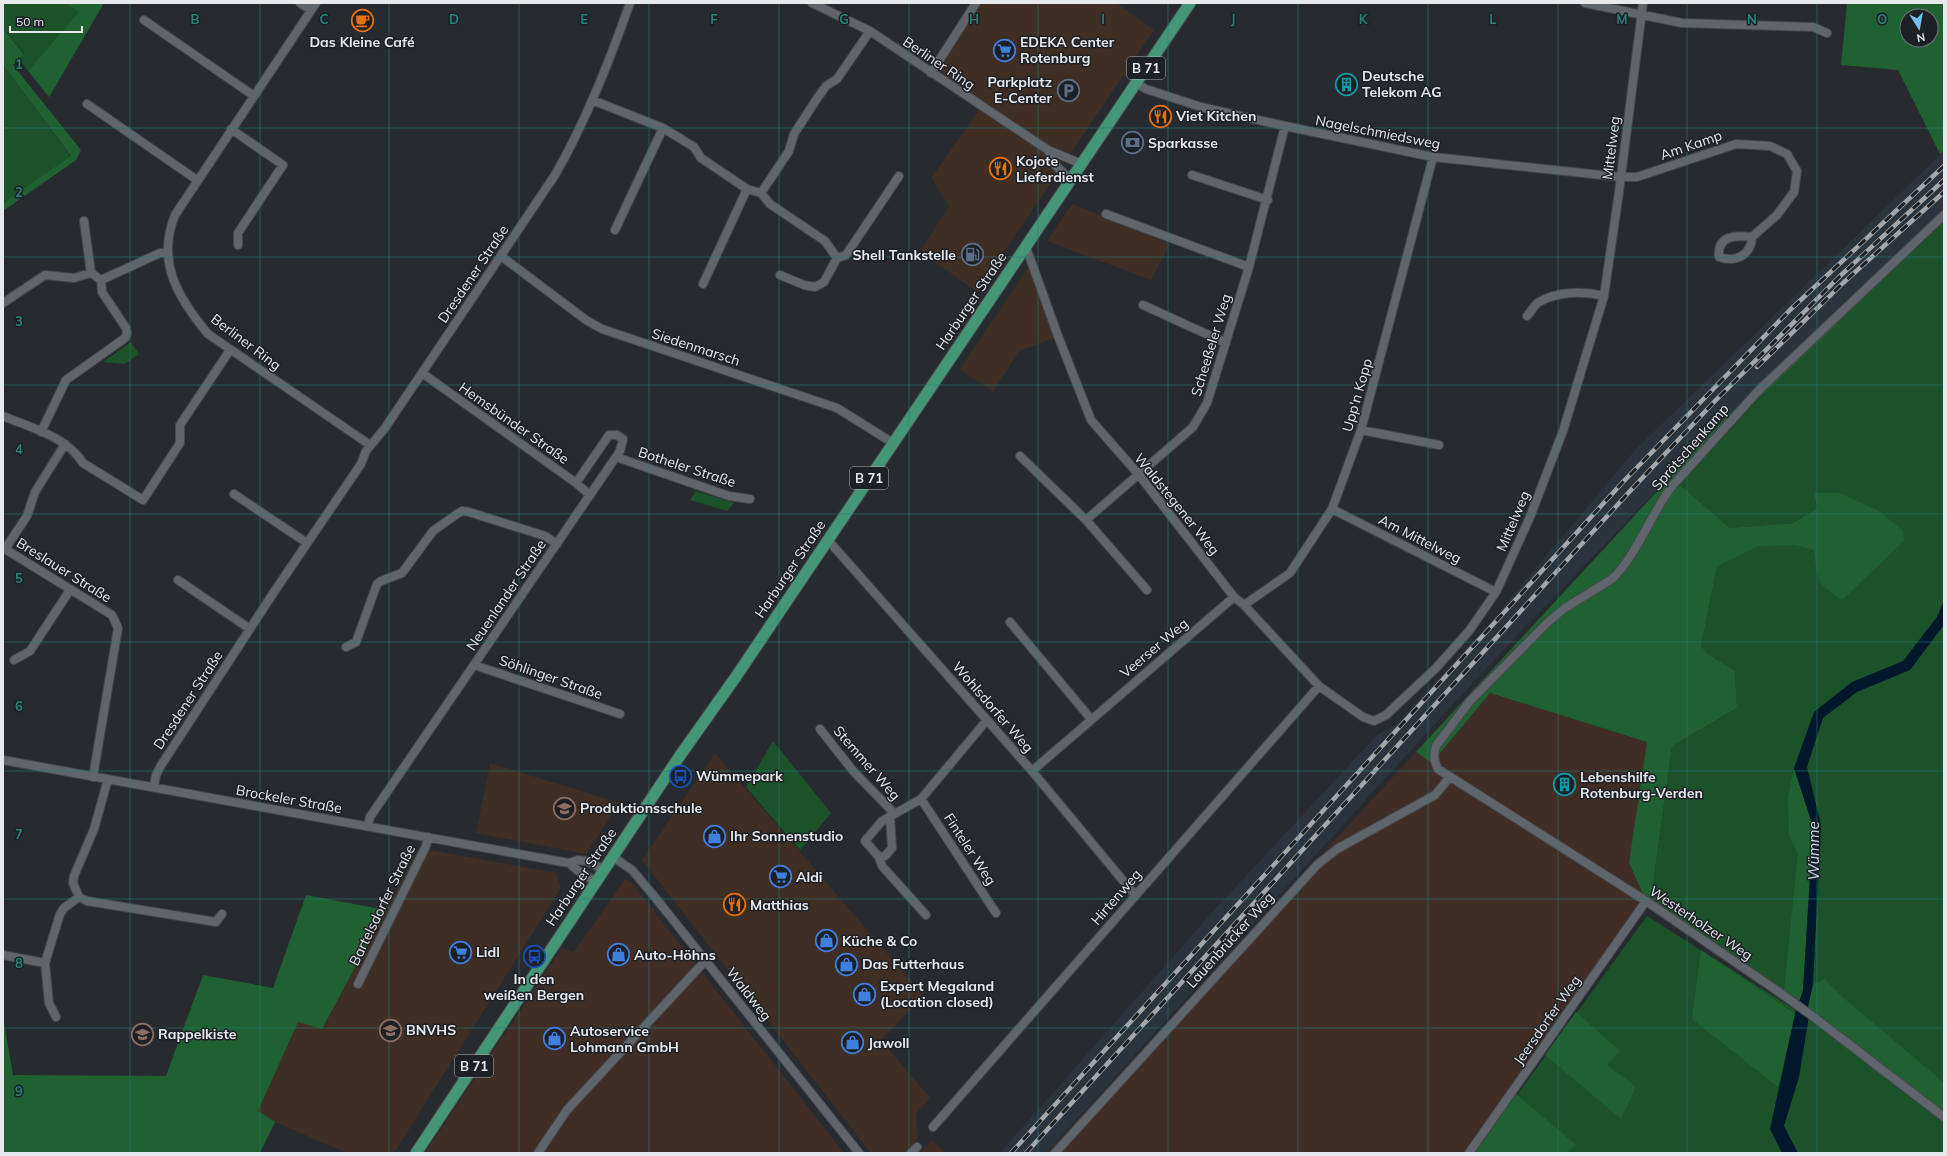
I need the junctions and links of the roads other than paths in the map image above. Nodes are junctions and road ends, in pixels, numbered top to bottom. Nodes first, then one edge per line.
1 (300, 3) edge
2 (316, 3) edge
3 (630, 3) edge
4 (812, 3) edge
5 (976, 3) edge
6 (1190, 3) edge
7 (1585, 3) edge
8 (1643, 3) edge
9 (311, 10) junction
10 (1642, 15) junction
11 (144, 20) dead end
12 (870, 31) junction
13 (1827, 33) dead end
14 (931, 74) junction
15 (1136, 83) junction
16 (254, 96) junction
17 (592, 100) junction
18 (87, 104) dead end
19 (1285, 126) junction
20 (663, 128) junction
21 (231, 129) junction
22 (1048, 150) junction
23 (1433, 157) junction
24 (1082, 164) junction
25 (1192, 175) dead end
26 (899, 176) dead end
27 (1620, 177) junction
28 (197, 180) junction
29 (1071, 180) junction
30 (748, 189) junction
31 (761, 193) junction
32 (1268, 200) junction
33 (1106, 214) dead end
34 (1944, 215) edge
35 (84, 221) dead end
36 (615, 230) dead end
37 (1752, 237) dead end
38 (238, 245) dead end
39 (1026, 247) junction
40 (167, 253) junction
41 (501, 256) junction
42 (837, 258) junction
43 (1249, 267) junction
44 (91, 272) junction
45 (780, 275) dead end
46 (101, 280) junction
47 (703, 284) dead end
48 (1604, 296) junction
49 (3, 303) edge
50 (1143, 305) dead end
51 (1527, 316) dead end
52 (1226, 343) junction
53 (230, 350) junction
54 (422, 373) junction
55 (3, 416) edge
56 (1361, 430) junction
57 (42, 432) junction
58 (894, 443) junction
59 (65, 444) junction
60 (370, 445) junction
61 (1439, 445) dead end
62 (1020, 456) dead end
63 (616, 457) junction
64 (1138, 475) junction
65 (576, 483) junction
66 (234, 494) dead end
67 (590, 495) junction
68 (750, 499) dead end
69 (1332, 509) junction
70 (1086, 520) junction
71 (827, 539) junction
72 (307, 544) junction
73 (557, 544) junction
74 (178, 580) dead end
75 (70, 590) junction
76 (1147, 590) dead end
77 (1496, 592) junction
78 (1234, 597) junction
79 (1244, 605) junction
80 (1010, 622) dead end
81 (250, 629) junction
82 (346, 647) dead end
83 (14, 660) dead end
84 (474, 665) junction
85 (1319, 686) junction
86 (620, 714) dead end
87 (1091, 719) junction
88 (1380, 719) joint
89 (987, 720) junction
90 (820, 729) dead end
91 (3, 760) edge
92 (1435, 764) joint
93 (1032, 771) junction
94 (93, 776) junction
95 (1450, 777) junction
96 (108, 779) junction
97 (154, 787) junction
98 (922, 799) junction
99 (892, 815) junction
100 (368, 826) junction
101 (428, 837) junction
102 (613, 857) junction
103 (879, 857) junction
104 (569, 863) junction
105 (604, 870) junction
106 (596, 882) junction
107 (1135, 895) junction
108 (79, 897) junction
109 (1646, 901) junction
110 (996, 913) dead end
111 (222, 914) dead end
112 (926, 915) dead end
113 (3, 955) edge
114 (706, 960) junction
115 (45, 963) junction
116 (358, 984) dead end
117 (56, 1017) dead end
118 (1944, 1117) edge
119 (933, 1127) dead end
120 (416, 1153) edge
121 (538, 1153) edge
122 (859, 1153) edge
123 (1055, 1153) edge
124 (1469, 1153) edge

1 - 9 street
2 - 9 street, Berliner Ring
3 - 17 street, Dresdener Straße
4 - 12 street, Berliner Ring
5 - 14 street
6 - 15 main road, Harburger Straße / B 71
7 - 10 street
8 - 10 street, Mittelweg
9 - 16 street, Berliner Ring
10 - 13 street
10 - 27 street, Mittelweg
11 - 16 street
12 - 14 street, Berliner Ring
12 - 31 street
14 - 22 street, Berliner Ring
15 - 19 street, Nagelschmiedsweg
15 - 24 main road, Harburger Straße / B 71
16 - 21 street, Berliner Ring
17 - 20 street
17 - 41 street, Dresdener Straße
18 - 28 street
19 - 23 street, Nagelschmiedsweg
19 - 32 street, Scheeßeler Weg
20 - 30 street
20 - 36 street
21 - 28 street, Berliner Ring
21 - 38 street
22 - 24 street, Berliner Ring
22 - 29 street, Berliner Ring
23 - 27 street, Nagelschmiedsweg
23 - 56 street, Upp'n Kopp
24 - 29 main road, Harburger Straße / B 71
25 - 32 street
26 - 42 street
27 - 37 street, Am Kamp
27 - 48 street, Mittelweg
28 - 40 street, Berliner Ring
29 - 39 main road, Harburger Straße / B 71
30 - 31 street
30 - 47 street
31 - 42 street
32 - 43 street, Scheeßeler Weg
33 - 43 street
34 - 92 street, Sprötschenkamp
35 - 44 street
39 - 58 main road, Harburger Straße / B 71
39 - 64 street, Waldstegener Weg
40 - 46 street
40 - 53 street, Berliner Ring
41 - 54 street, Dresdener Straße
41 - 58 street, Siedenmarsch
42 - 45 street
43 - 52 street, Scheeßeler Weg
44 - 46 street
44 - 49 street
46 - 57 street
48 - 51 street
48 - 77 street, Mittelweg
50 - 52 street
52 - 64 street, Scheeßeler Weg
53 - 59 street
53 - 60 street, Berliner Ring
54 - 60 street, Dresdener Straße
54 - 65 street, Hemsbünder Straße
55 - 57 street
56 - 61 street
56 - 69 street, Upp'n Kopp
57 - 59 street
58 - 71 main road, Harburger Straße / B 71
59 - 75 street, Breslauer Straße
60 - 72 street, Dresdener Straße
62 - 70 street
63 - 65 street, Neuenlander Straße
63 - 67 street, Neuenlander Straße
63 - 68 street, Botheler Straße
64 - 70 street, Scheeßeler Weg
64 - 78 street, Waldstegener Weg
65 - 67 street, Hemsbünder Straße
66 - 72 street
67 - 73 street, Neuenlander Straße
69 - 77 street, Am Mittelweg
69 - 79 street, Upp'n Kopp
70 - 76 street
71 - 89 street, Wohlsdorfer Weg
71 - 102 main road, Harburger Straße / B 71
72 - 81 street, Dresdener Straße
73 - 82 street
73 - 84 street, Neuenlander Straße
74 - 81 street
75 - 83 street
75 - 94 street, Breslauer Straße
77 - 88 street, Mittelweg
78 - 79 street, Waldstegener Weg
78 - 87 street, Veerser Weg
79 - 85 street, Waldstegener Weg
80 - 87 street
81 - 97 street, Dresdener Straße
84 - 86 street, Söhlinger Straße
84 - 100 street, Neuenlander Straße
85 - 88 street, Waldstegener Weg
85 - 107 street, Hirtenweg
87 - 93 street, Veerser Weg
89 - 93 street, Wohlsdorfer Weg
89 - 98 street
90 - 99 street, Stemmer Weg
91 - 94 street, Brockeler Straße
92 - 95 street, Westerholzer Weg
93 - 107 street, Wohlsdorfer Weg
94 - 96 street, Brockeler Straße
95 - 109 street, Westerholzer Weg
95 - 123 street, Lauenbrücker Weg
96 - 97 street, Brockeler Straße
96 - 108 street
97 - 100 street, Brockeler Straße
98 - 99 street
98 - 110 street, Finteler Weg
99 - 103 street
99 - 103 street
100 - 101 street, Brockeler Straße
101 - 104 street, Brockeler Straße
101 - 116 street, Bartelsdorfer Straße
102 - 105 main road, Harburger Straße / B 71
102 - 114 street, Waldweg
103 - 112 street
104 - 105 street, Brockeler Straße
104 - 106 street, Brockeler Straße
105 - 106 main road, Harburger Straße / B 71
106 - 120 main road, Harburger Straße / B 71
107 - 119 street, Hirtenweg
108 - 111 street
108 - 115 street
109 - 118 street, Westerholzer Weg
109 - 124 street, Jeersdorfer Weg
113 - 115 street
114 - 121 street
114 - 122 street, Waldweg
115 - 117 street

